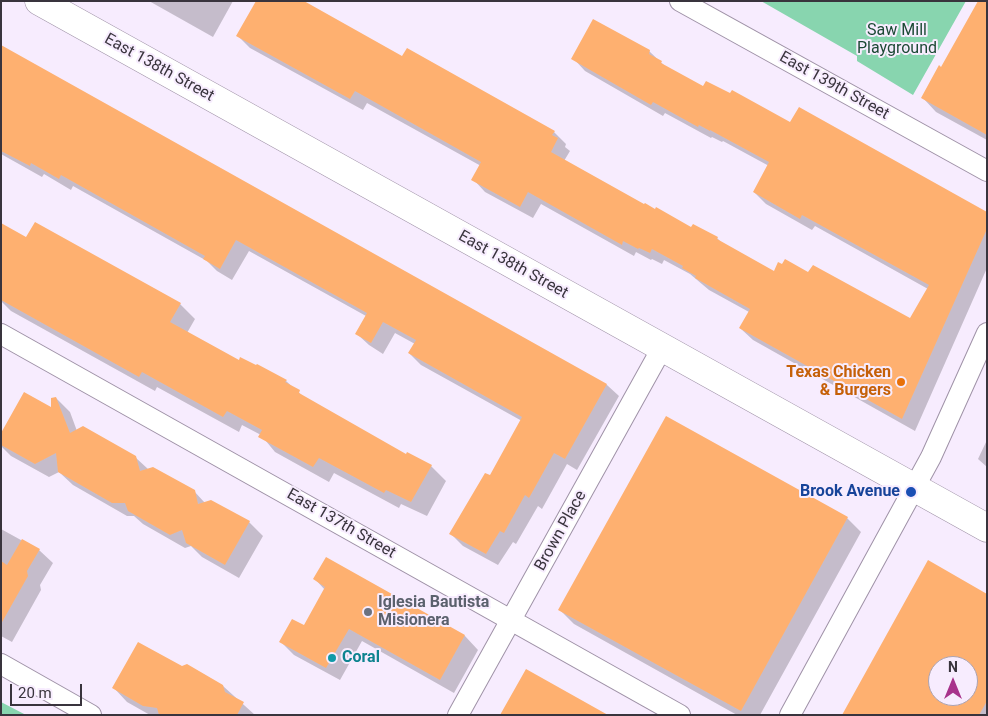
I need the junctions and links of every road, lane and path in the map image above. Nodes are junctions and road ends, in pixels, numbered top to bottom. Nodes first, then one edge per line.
1 (40, 1) edge
2 (680, 1) edge
3 (987, 171) edge
4 (987, 333) edge
5 (1, 334) edge
6 (662, 348) junction
7 (915, 488) junction
8 (987, 528) edge
9 (510, 620) junction
10 (1, 664) edge
11 (92, 715) edge
12 (458, 715) edge
13 (680, 715) edge
14 (790, 715) edge

1 - 6 main road, East 138th Street
2 - 3 street, East 139th Street
4 - 7 street
5 - 9 street, East 137th Street
6 - 7 main road, East 138th Street
6 - 9 street, Brown Place
7 - 8 main road, East 138th Street
7 - 14 street
9 - 12 street, Brown Place
9 - 13 street, East 137th Street
10 - 11 street

